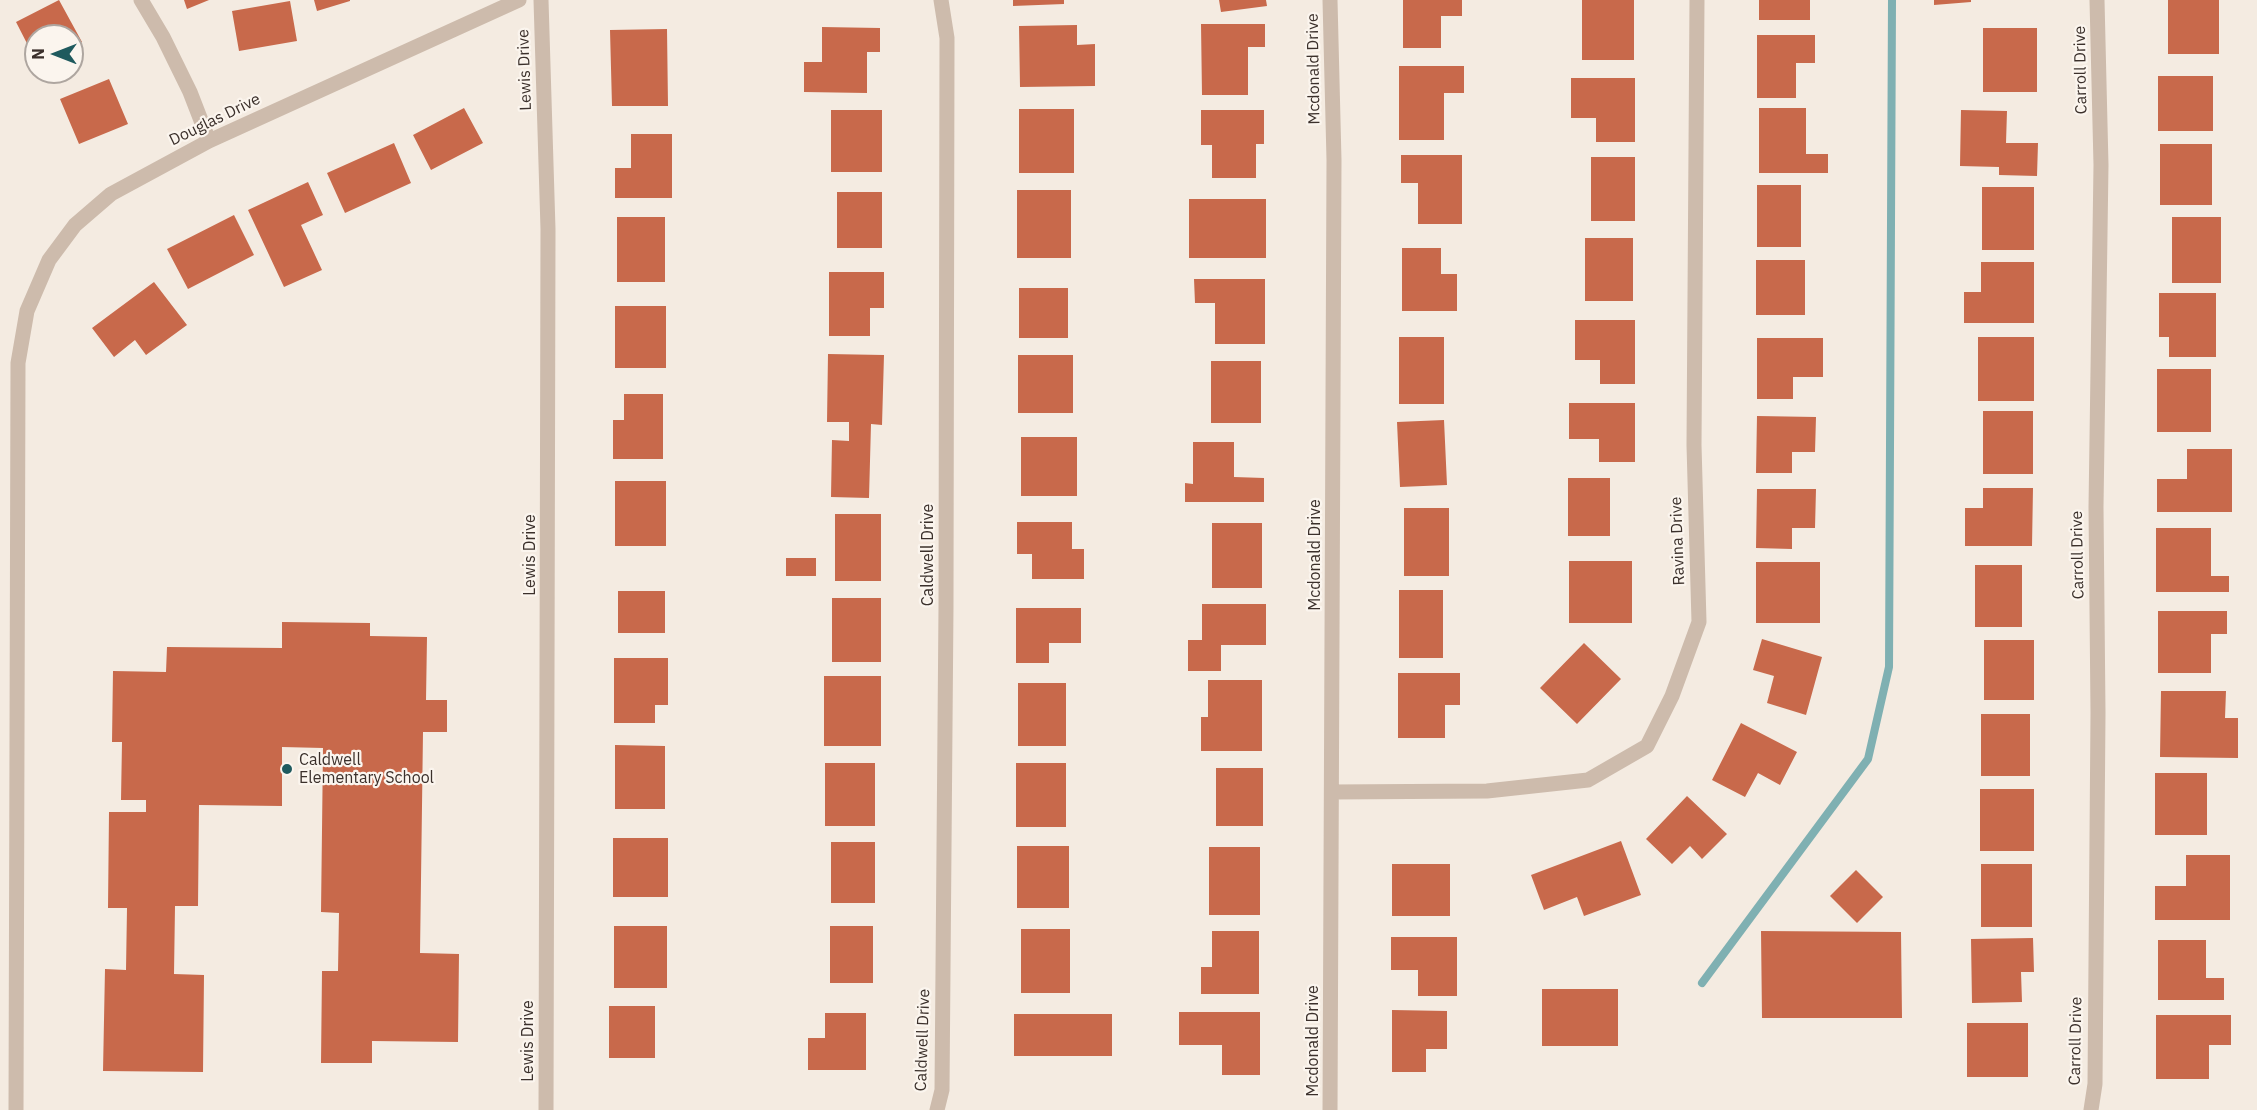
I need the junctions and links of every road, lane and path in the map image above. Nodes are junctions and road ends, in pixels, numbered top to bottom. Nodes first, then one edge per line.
1 (141, 0) edge
2 (519, 0) edge
3 (541, 0) edge
4 (941, 0) edge
5 (1330, 0) edge
6 (1697, 0) edge
7 (2097, 0) edge
8 (209, 141) junction
9 (1332, 792) junction
10 (16, 1110) edge
11 (546, 1110) edge
12 (937, 1110) edge
13 (1330, 1110) edge
14 (2091, 1110) edge

1 - 8 street
2 - 8 street, Douglas Drive
3 - 11 street, Lewis Drive
4 - 12 street, Caldwell Drive
5 - 9 street, Mcdonald Drive
6 - 9 street, Ravina Drive
7 - 14 street, Carroll Drive
8 - 10 street, Douglas Drive
9 - 13 street, Mcdonald Drive

